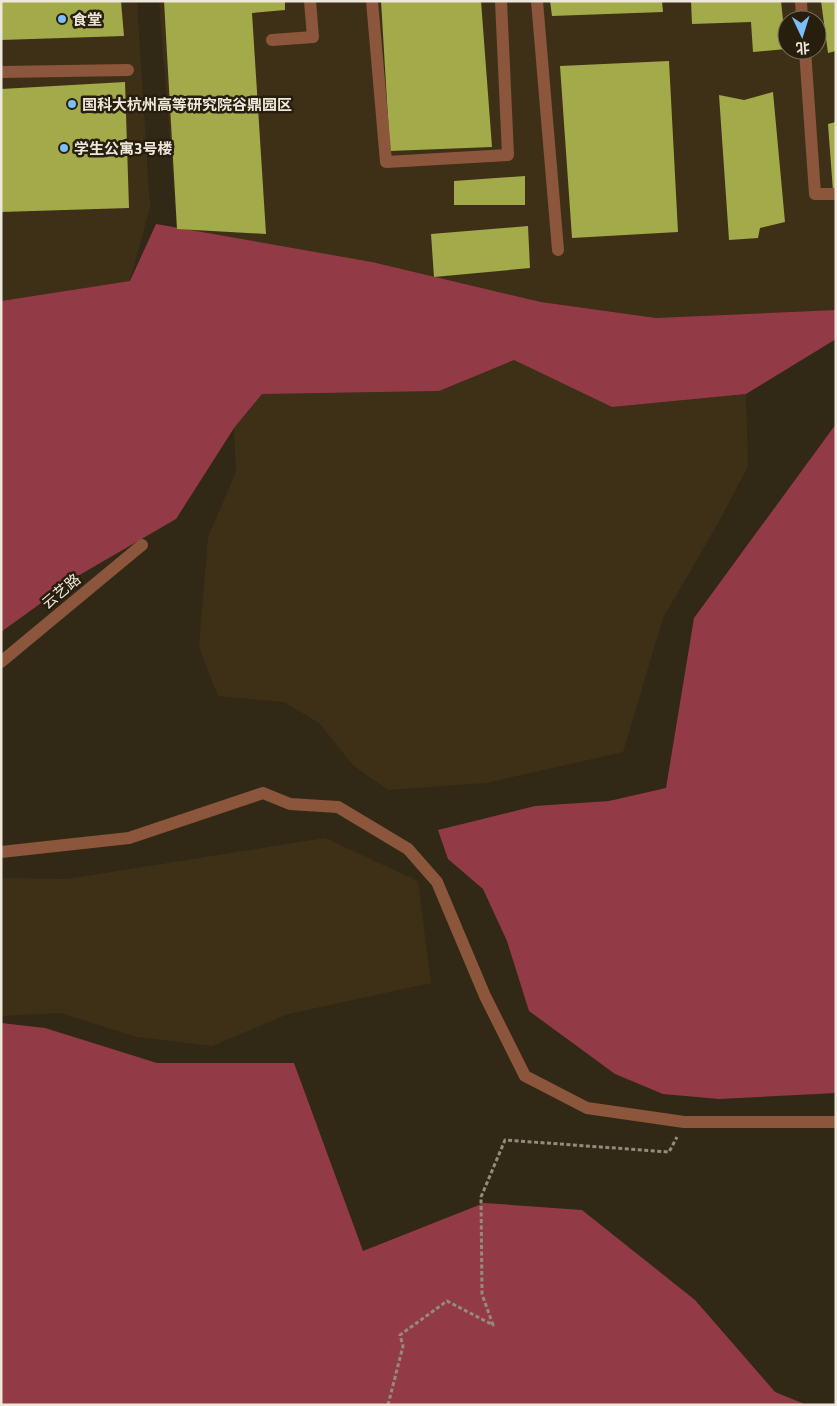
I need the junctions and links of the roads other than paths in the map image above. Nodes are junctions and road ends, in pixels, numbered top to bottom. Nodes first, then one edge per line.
1 (310, 1) edge
2 (372, 1) edge
3 (501, 1) edge
4 (537, 1) edge
5 (272, 40) dead end
6 (806, 60) edge
7 (128, 70) dead end
8 (1, 72) edge
9 (836, 194) edge
10 (558, 250) dead end
11 (142, 545) dead end
12 (1, 662) edge
13 (1, 852) edge
14 (836, 1122) edge

1 - 5 street
2 - 3 street
4 - 10 street
6 - 9 street
7 - 8 street
11 - 12 street, 云艺路
13 - 14 street

